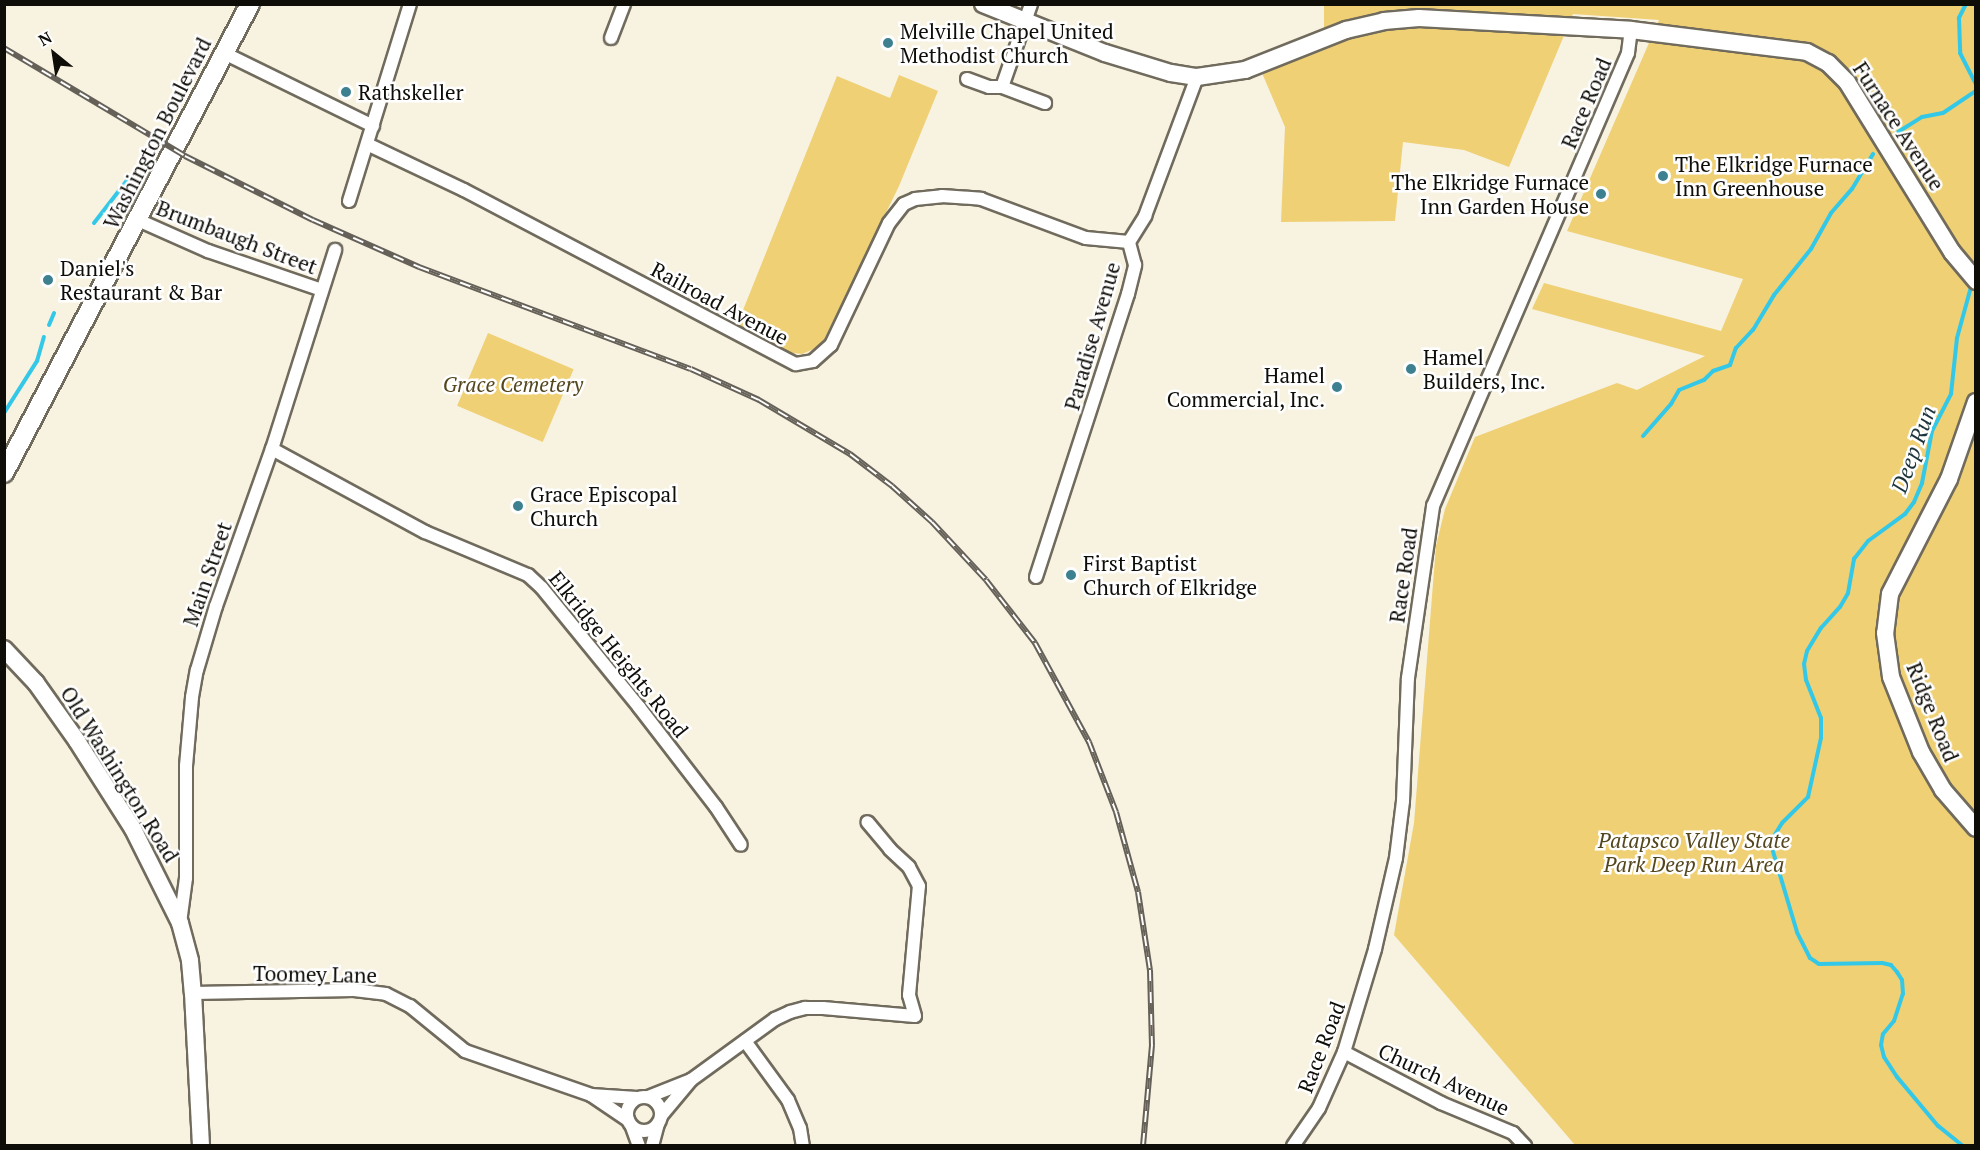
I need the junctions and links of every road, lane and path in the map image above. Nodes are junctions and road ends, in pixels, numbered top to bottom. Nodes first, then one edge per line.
1 (250, 4) edge
2 (410, 4) edge
3 (624, 4) edge
4 (983, 4) edge
5 (1031, 4) edge
6 (1026, 21) junction
7 (1631, 30) junction
8 (611, 38) dead end
9 (224, 53) junction
10 (1197, 77) junction
11 (967, 79) dead end
12 (1002, 87) junction
13 (1045, 103) dead end
14 (373, 126) junction
15 (366, 144) junction
16 (349, 201) dead end
17 (138, 220) junction
18 (1130, 242) junction
19 (335, 250) dead end
20 (1971, 276) edge
21 (322, 290) junction
22 (1976, 402) edge
23 (272, 449) junction
24 (4, 473) edge
25 (1036, 577) dead end
26 (4, 650) edge
27 (867, 822) dead end
28 (1976, 828) edge
29 (741, 845) dead end
30 (180, 923) junction
31 (193, 993) junction
32 (745, 1041) junction
33 (1344, 1052) junction
34 (691, 1080) junction
35 (591, 1095) junction
36 (643, 1097) junction
37 (660, 1119) junction
38 (630, 1123) junction
39 (201, 1146) edge
40 (639, 1146) edge
41 (652, 1146) edge
42 (803, 1146) edge
43 (1293, 1146) edge
44 (1525, 1146) edge

1 - 9 main road, Washington Boulevard
2 - 14 street
3 - 8 street
4 - 6 street, Furnace Avenue
5 - 6 street
6 - 10 street, Furnace Avenue
6 - 12 street
7 - 10 street, Furnace Avenue
7 - 20 street, Furnace Avenue
7 - 33 street, Race Road
9 - 14 street
9 - 17 main road, Washington Boulevard
10 - 18 street, Paradise Avenue
11 - 12 street
12 - 13 street
14 - 15 street
15 - 16 street
15 - 18 street, Railroad Avenue
17 - 21 street, Brumbaugh Street
17 - 24 main road, Washington Boulevard
18 - 25 street, Paradise Avenue
19 - 21 street, Main Street
21 - 23 street, Main Street
22 - 28 street, Ridge Road
23 - 29 street, Elkridge Heights Road
23 - 30 street, Main Street
26 - 30 street, Old Washington Road
27 - 32 street
30 - 31 street, Old Washington Road
31 - 35 street, Toomey Lane
31 - 39 street, Old Washington Road
32 - 34 street
32 - 42 street
33 - 43 street, Race Road
33 - 44 street, Church Avenue
34 - 36 street
34 - 37 street
35 - 36 street, Toomey Lane
35 - 38 street, Toomey Lane
36 - 37 street
36 - 38 street
37 - 38 street
37 - 41 street
38 - 40 street

